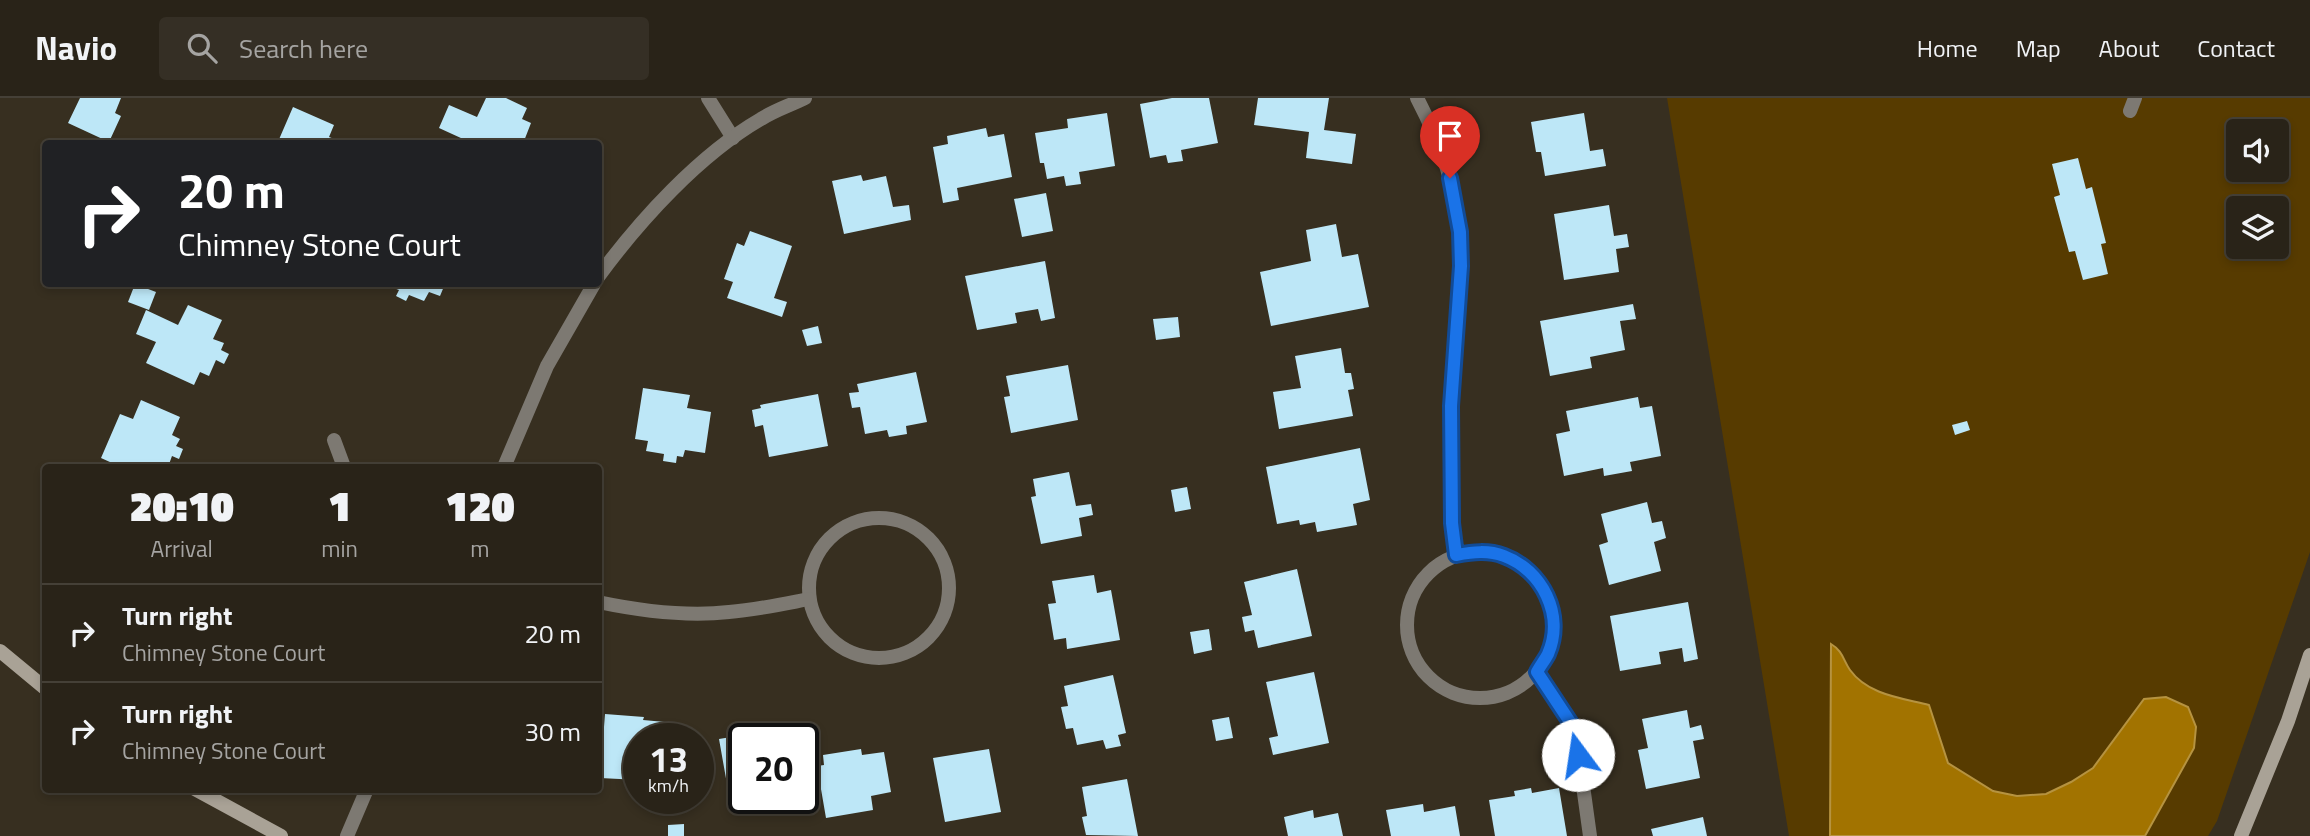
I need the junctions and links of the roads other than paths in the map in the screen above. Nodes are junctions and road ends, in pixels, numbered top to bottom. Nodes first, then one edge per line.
1 (708, 98) edge
2 (806, 98) edge
3 (1417, 98) edge
4 (733, 138) junction
5 (602, 271) edge
6 (592, 287) edge
7 (334, 440) dead end
8 (343, 464) edge
9 (505, 464) edge
10 (1456, 555) junction
11 (809, 600) junction
12 (602, 603) edge
13 (0, 651) edge
14 (2310, 655) edge
15 (1537, 672) junction
16 (42, 687) edge
17 (202, 793) edge
18 (365, 793) edge
19 (281, 836) edge
20 (347, 836) edge
21 (1590, 836) edge
22 (2241, 836) edge

1 - 4 street
2 - 4 street
3 - 10 street
4 - 5 street
6 - 9 street
7 - 8 street
10 - 15 street
10 - 15 street
11 - 11 street
11 - 12 street
13 - 16 main road
14 - 22 main road
15 - 21 street
17 - 19 main road
18 - 20 street

